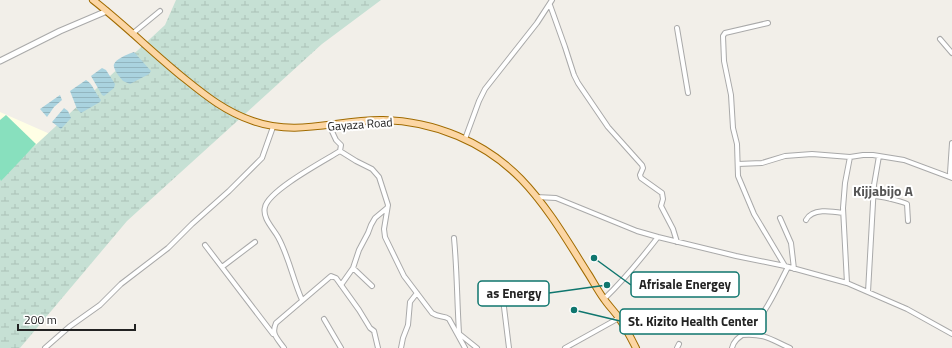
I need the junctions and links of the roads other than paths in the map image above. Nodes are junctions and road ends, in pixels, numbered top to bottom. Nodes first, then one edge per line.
1 (552, 0) edge
2 (96, 1) edge
3 (550, 5) junction
4 (107, 11) junction
5 (160, 11) dead end
6 (768, 23) dead end
7 (677, 28) dead end
8 (132, 34) junction
9 (940, 39) dead end
10 (952, 53) edge
11 (0, 61) edge
12 (688, 93) dead end
13 (329, 125) junction
14 (273, 126) junction
15 (465, 139) junction
16 (952, 143) edge
17 (340, 151) junction
18 (879, 156) junction
19 (850, 157) junction
20 (738, 164) junction
21 (952, 178) edge
22 (874, 196) junction
23 (536, 197) junction
24 (388, 208) junction
25 (843, 213) junction
26 (780, 218) dead end
27 (806, 220) dead end
28 (908, 221) dead end
29 (658, 237) junction
30 (454, 238) dead end
31 (255, 242) dead end
32 (677, 242) junction
33 (205, 245) dead end
34 (787, 266) junction
35 (222, 267) junction
36 (353, 268) junction
37 (794, 268) junction
38 (847, 283) junction
39 (341, 285) junction
40 (372, 286) dead end
41 (868, 292) junction
42 (416, 294) junction
43 (503, 299) dead end
44 (604, 299) junction
45 (302, 300) junction
46 (619, 318) junction
47 (324, 319) dead end
48 (457, 332) junction
49 (952, 334) edge
50 (742, 335) junction
51 (275, 336) junction
52 (45, 348) edge
53 (284, 348) edge
54 (340, 348) edge
55 (378, 348) edge
56 (401, 348) edge
57 (465, 348) edge
58 (477, 348) edge
59 (509, 348) edge
60 (565, 348) edge
61 (636, 348) edge
62 (732, 348) edge
63 (790, 348) edge

1 - 3 street
2 - 4 main road, Gayaza Road
3 - 15 street
3 - 32 street
4 - 8 main road, Gayaza Road
4 - 11 street
5 - 8 street
6 - 20 street
7 - 12 street
8 - 14 main road, Gayaza Road
9 - 10 street
13 - 14 main road, Gayaza Road
13 - 15 main road, Gayaza Road
13 - 17 street
14 - 52 street
15 - 23 main road, Gayaza Road
16 - 21 street
17 - 24 street
17 - 45 street
18 - 19 street
18 - 21 street
18 - 22 street
19 - 20 street
19 - 25 street
20 - 34 street
22 - 28 street
22 - 41 street
23 - 29 street
23 - 44 main road, Gayaza Road
24 - 36 street
24 - 42 street
25 - 27 street
25 - 38 street
26 - 37 street
29 - 32 street
29 - 44 street
30 - 48 street
31 - 35 street
32 - 34 street
33 - 35 street
34 - 37 street
34 - 50 street
35 - 51 street
36 - 39 street
36 - 40 street
37 - 38 street
38 - 41 street
39 - 45 street
39 - 55 street
41 - 49 street
42 - 48 street
42 - 56 street
43 - 59 street
44 - 46 main road, Gayaza Road
45 - 51 street
46 - 60 street
46 - 61 main road, Gayaza Road
47 - 54 street
48 - 57 street
48 - 58 street
50 - 62 street
50 - 63 street
51 - 53 street

